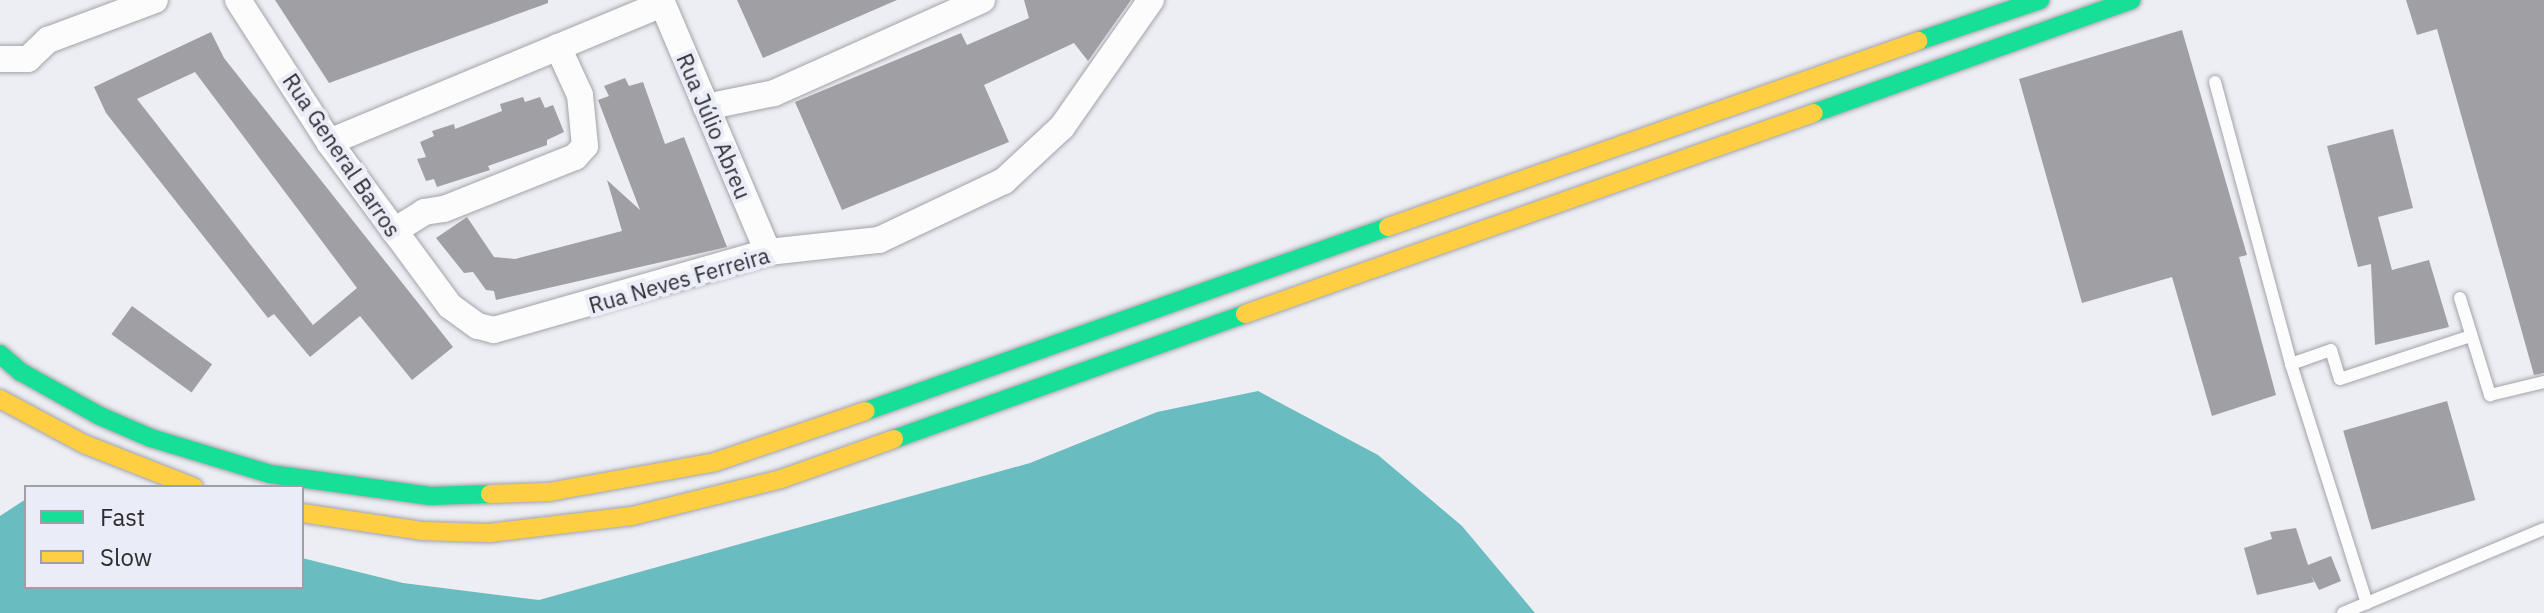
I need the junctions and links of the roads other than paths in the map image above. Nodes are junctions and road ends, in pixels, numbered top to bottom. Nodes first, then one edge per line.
1 (155, 0) edge
2 (238, 0) edge
3 (982, 0) edge
4 (1151, 0) edge
5 (2040, 0) edge
6 (2132, 0) edge
7 (662, 2) edge
8 (558, 47) junction
9 (0, 59) edge
10 (2215, 82) dead end
11 (706, 107) junction
12 (329, 142) junction
13 (394, 231) junction
14 (768, 252) junction
15 (2460, 298) dead end
16 (450, 306) joint
17 (2471, 336) junction
18 (0, 354) edge
19 (2291, 364) junction
20 (2544, 382) edge
21 (0, 399) edge
22 (189, 485) edge
23 (304, 513) edge
24 (2544, 529) edge
25 (2367, 603) junction
26 (2343, 613) edge

1 - 9 street
2 - 12 street, Rua General Barros
3 - 11 street
4 - 14 street, Rua Neves Ferreira
5 - 18 main road
6 - 23 main road
7 - 8 street
7 - 11 street, Rua Júlio Abreu
8 - 12 street
8 - 13 street
10 - 19 lane
11 - 14 street, Rua Júlio Abreu
12 - 13 street, Rua General Barros
13 - 16 street, Rua General Barros
14 - 16 street, Rua Neves Ferreira
15 - 17 lane
17 - 19 lane
17 - 20 lane
19 - 25 lane
21 - 22 main road
24 - 25 lane
25 - 26 lane

